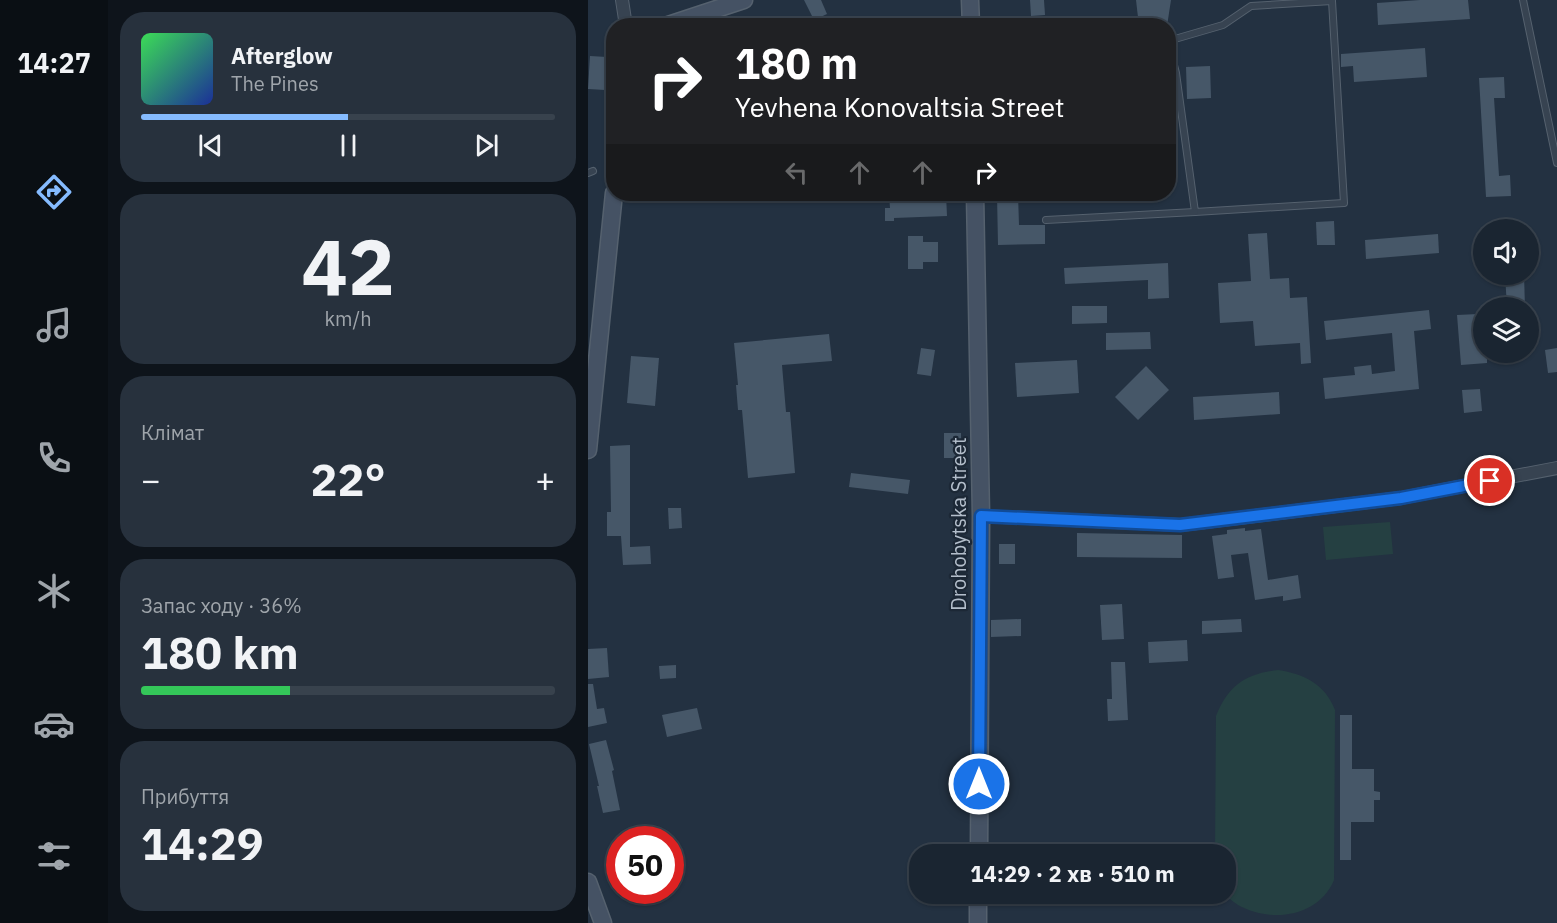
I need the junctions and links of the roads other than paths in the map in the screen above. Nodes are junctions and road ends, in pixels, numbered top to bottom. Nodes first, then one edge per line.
1 (622, 0) edge
2 (744, 0) edge
3 (970, 0) edge
4 (1523, 0) edge
5 (625, 18) edge
6 (689, 18) edge
7 (971, 18) edge
8 (1176, 39) edge
9 (1176, 73) edge
10 (1557, 164) edge
11 (613, 201) edge
12 (975, 201) edge
13 (1195, 212) junction
14 (1046, 220) dead end
15 (588, 450) edge
16 (1557, 468) edge
17 (981, 516) junction
18 (979, 844) edge
19 (588, 882) edge
20 (978, 904) edge
21 (603, 923) edge
22 (978, 923) edge

1 - 5 street
2 - 6 main road
3 - 7 main road
4 - 10 lane
8 - 13 lane
9 - 13 lane
11 - 15 main road
12 - 17 main road, Drohobytska Street
13 - 14 lane
16 - 17 street
17 - 18 main road, Drohobytska Street
19 - 21 main road
20 - 22 main road

